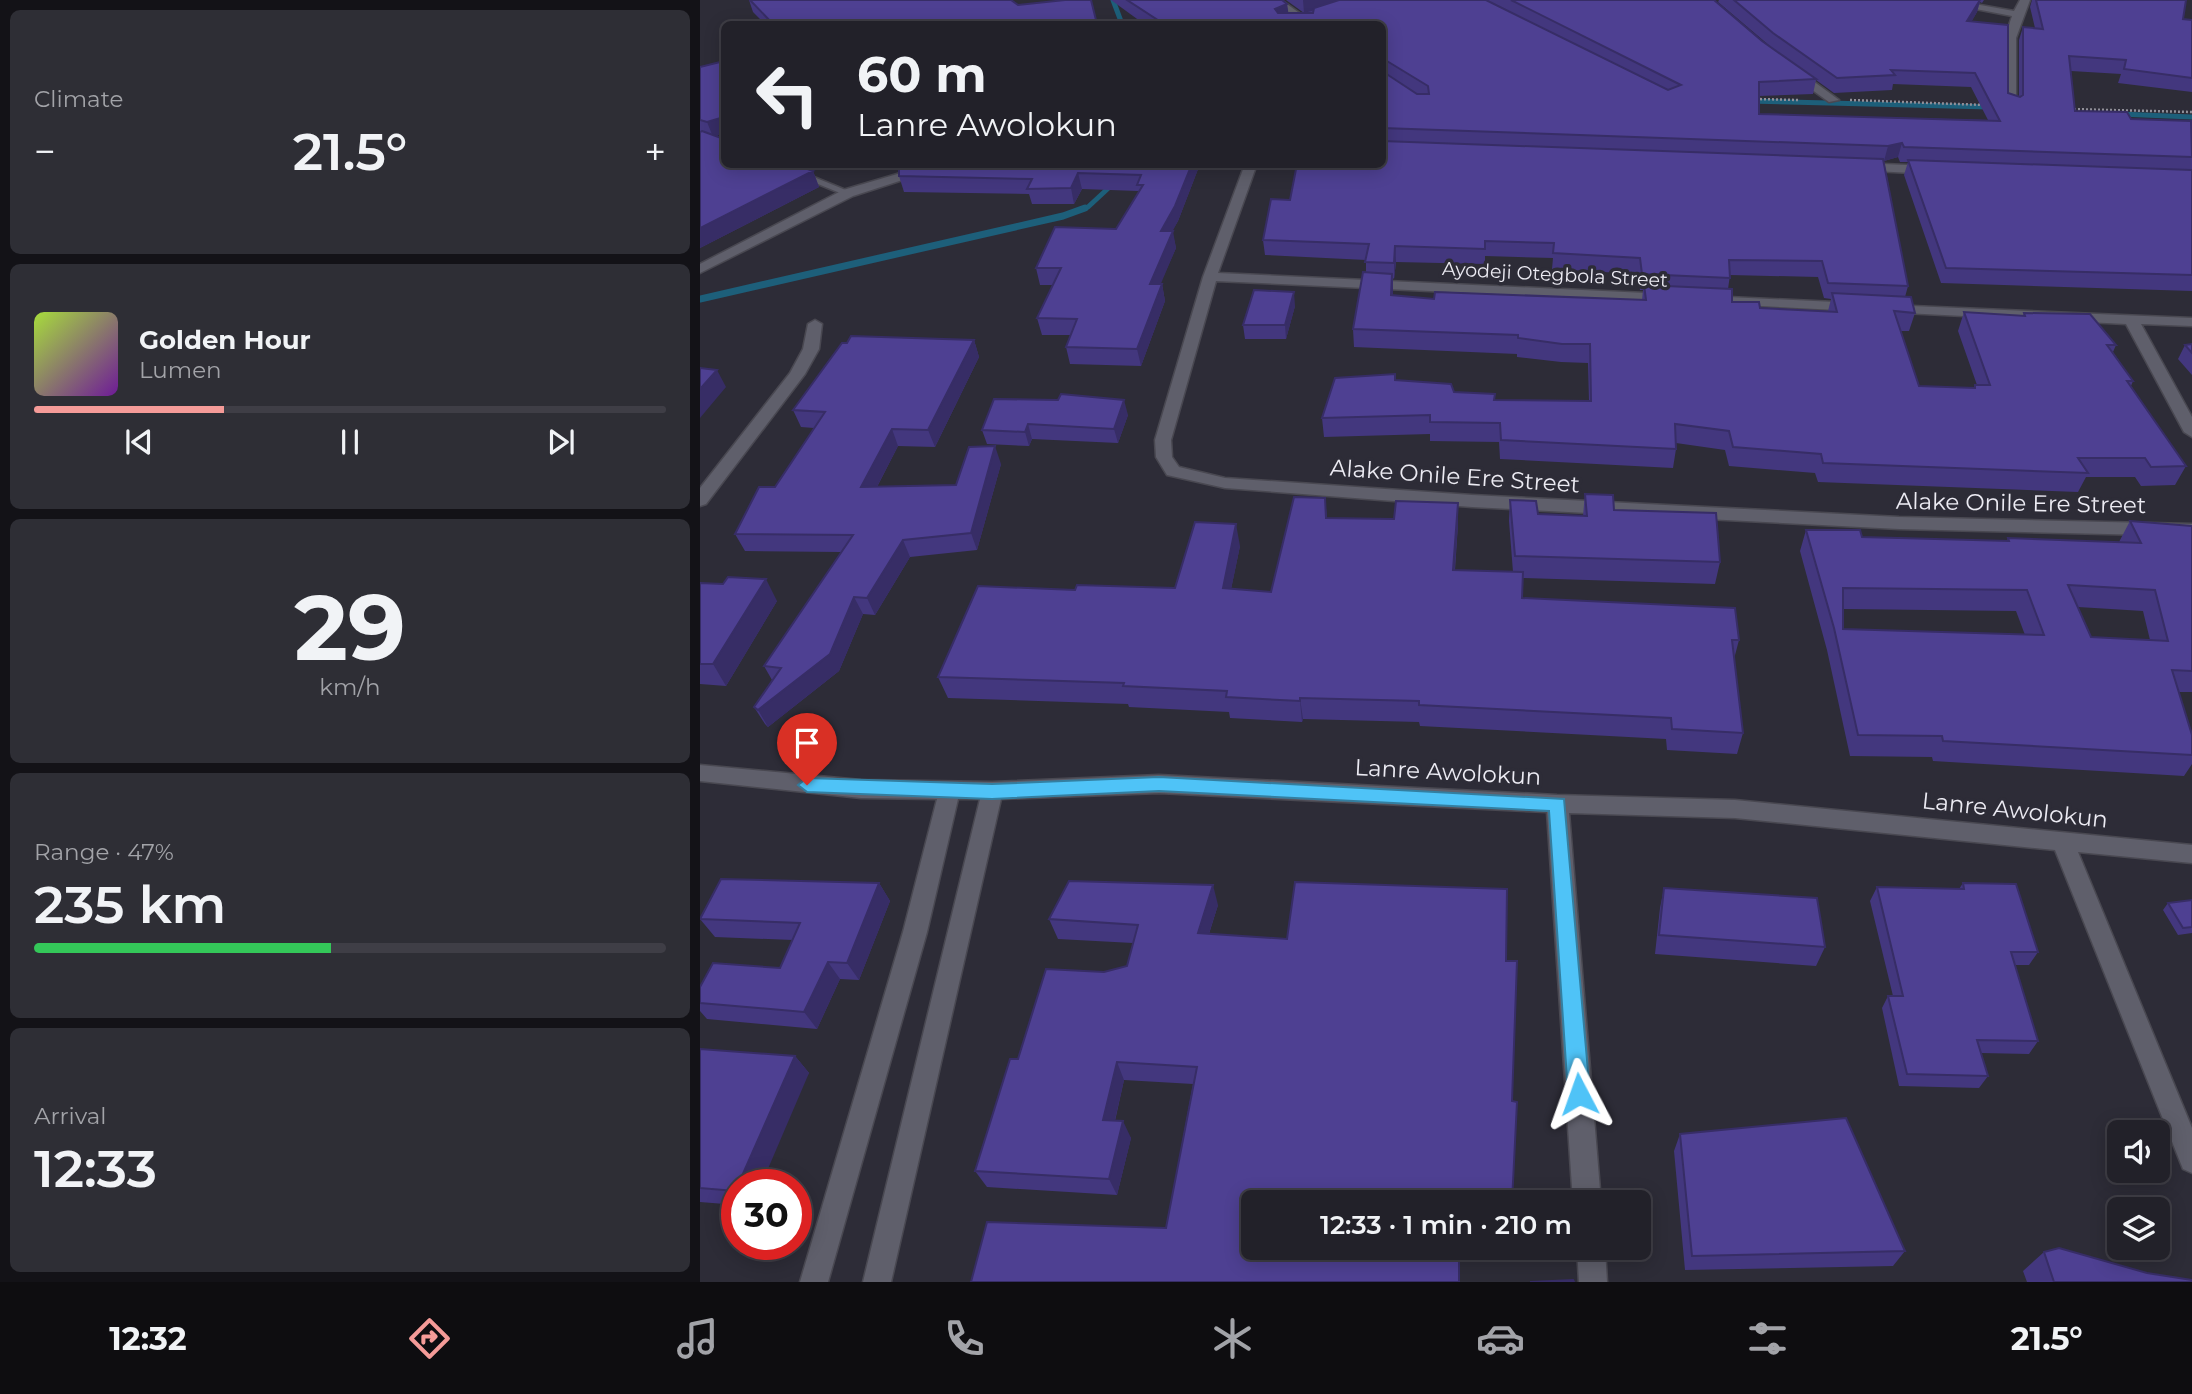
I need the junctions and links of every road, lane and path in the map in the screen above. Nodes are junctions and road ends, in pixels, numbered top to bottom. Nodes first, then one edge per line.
1 (1274, 0) edge
2 (1934, 0) edge
3 (2025, 0) edge
4 (2016, 13) junction
5 (1309, 20) edge
6 (1788, 67) edge
7 (1750, 99) edge
8 (1833, 100) junction
9 (2012, 107) joint
10 (2070, 109) edge
11 (2192, 112) edge
12 (1843, 166) edge
13 (783, 168) edge
14 (917, 168) edge
15 (1250, 168) edge
16 (1941, 170) edge
17 (848, 193) junction
18 (700, 269) edge
19 (1210, 277) junction
20 (2131, 320) junction
21 (2192, 323) edge
22 (815, 324) dead end
23 (2192, 432) edge
24 (700, 500) edge
25 (2192, 530) edge
26 (700, 773) edge
27 (950, 790) junction
28 (992, 791) junction
29 (1557, 804) junction
30 (2063, 842) junction
31 (2192, 855) edge
32 (2192, 1160) edge
33 (1586, 1190) edge
34 (1592, 1260) edge
35 (814, 1282) edge
36 (877, 1282) edge
37 (1593, 1282) edge

1 - 5 street
2 - 4 street
3 - 4 street
4 - 9 street
6 - 8 street
7 - 8 path
8 - 9 path
10 - 11 path
12 - 16 street
13 - 17 lane
14 - 17 street
15 - 19 street
17 - 18 street
19 - 20 street, Ayodeji Otegbola Street
19 - 25 street, Alake Onile Ere Street
20 - 21 street, Ayodeji Otegbola Street
20 - 23 street
22 - 24 street
26 - 27 street, Lanre Awolokun
27 - 28 street, Lanre Awolokun
27 - 35 street
28 - 29 street, Lanre Awolokun
28 - 36 street
29 - 30 street, Lanre Awolokun
29 - 33 street
30 - 31 street, Lanre Awolokun
30 - 32 street
34 - 37 street

